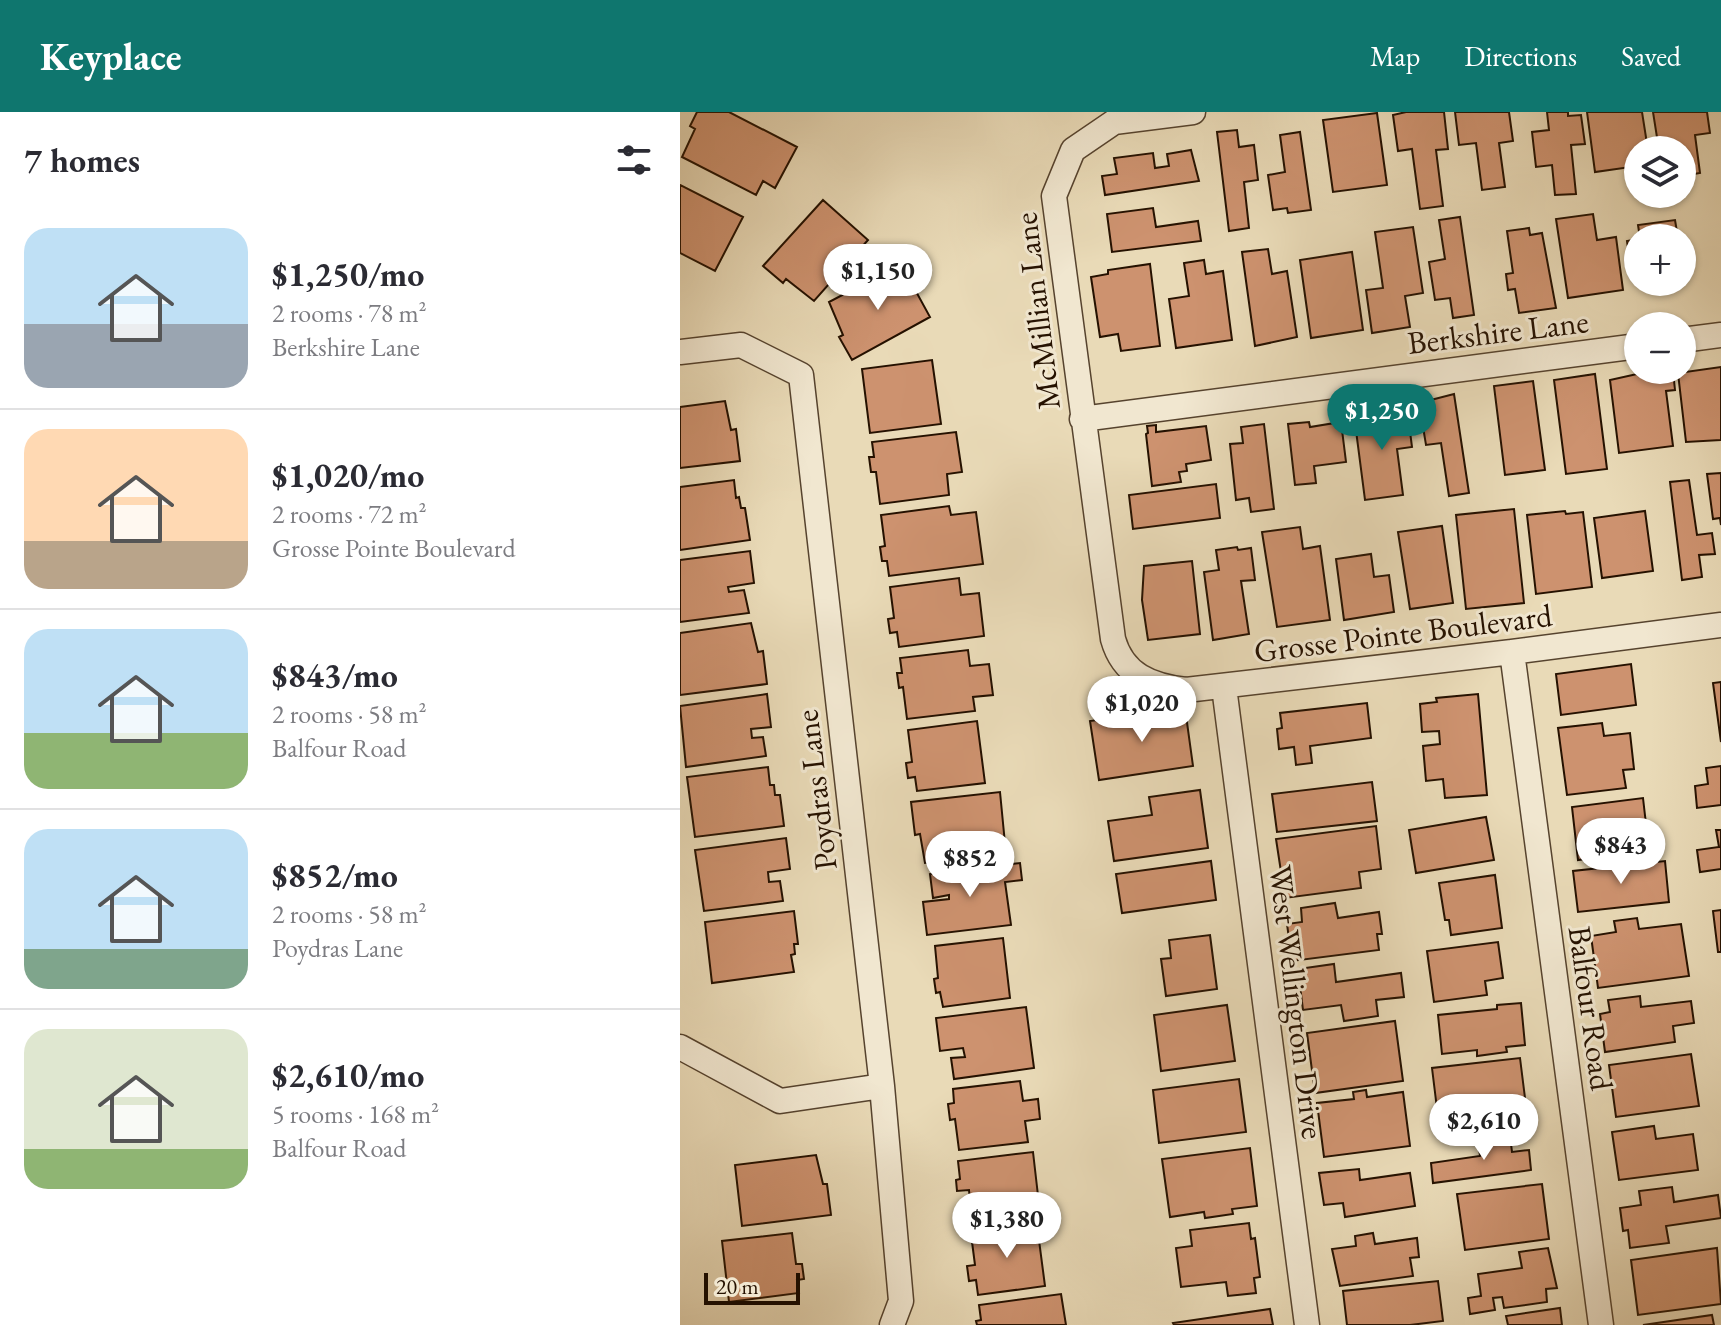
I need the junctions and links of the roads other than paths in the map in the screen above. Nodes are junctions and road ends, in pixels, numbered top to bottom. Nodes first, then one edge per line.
1 (1193, 112) edge
2 (1721, 335) edge
3 (1696, 338) edge
4 (1624, 348) edge
5 (680, 352) edge
6 (1082, 419) junction
7 (1100, 548) joint
8 (1721, 625) edge
9 (1512, 652) junction
10 (1224, 687) junction
11 (680, 1047) edge
12 (882, 1086) junction
13 (892, 1325) edge
14 (1307, 1325) edge
15 (1601, 1325) edge

1 - 6 street, McMillian Lane
2 - 3 street
4 - 6 street, Berkshire Lane
5 - 12 street, Poydras Lane
6 - 7 street, McMillian Lane
7 - 10 street, Grosse Pointe Boulevard
8 - 9 street, Grosse Pointe Boulevard
9 - 10 street, Grosse Pointe Boulevard
9 - 15 street, Balfour Road
10 - 14 street, West Wellington Drive
11 - 12 street
12 - 13 street, Poydras Lane

